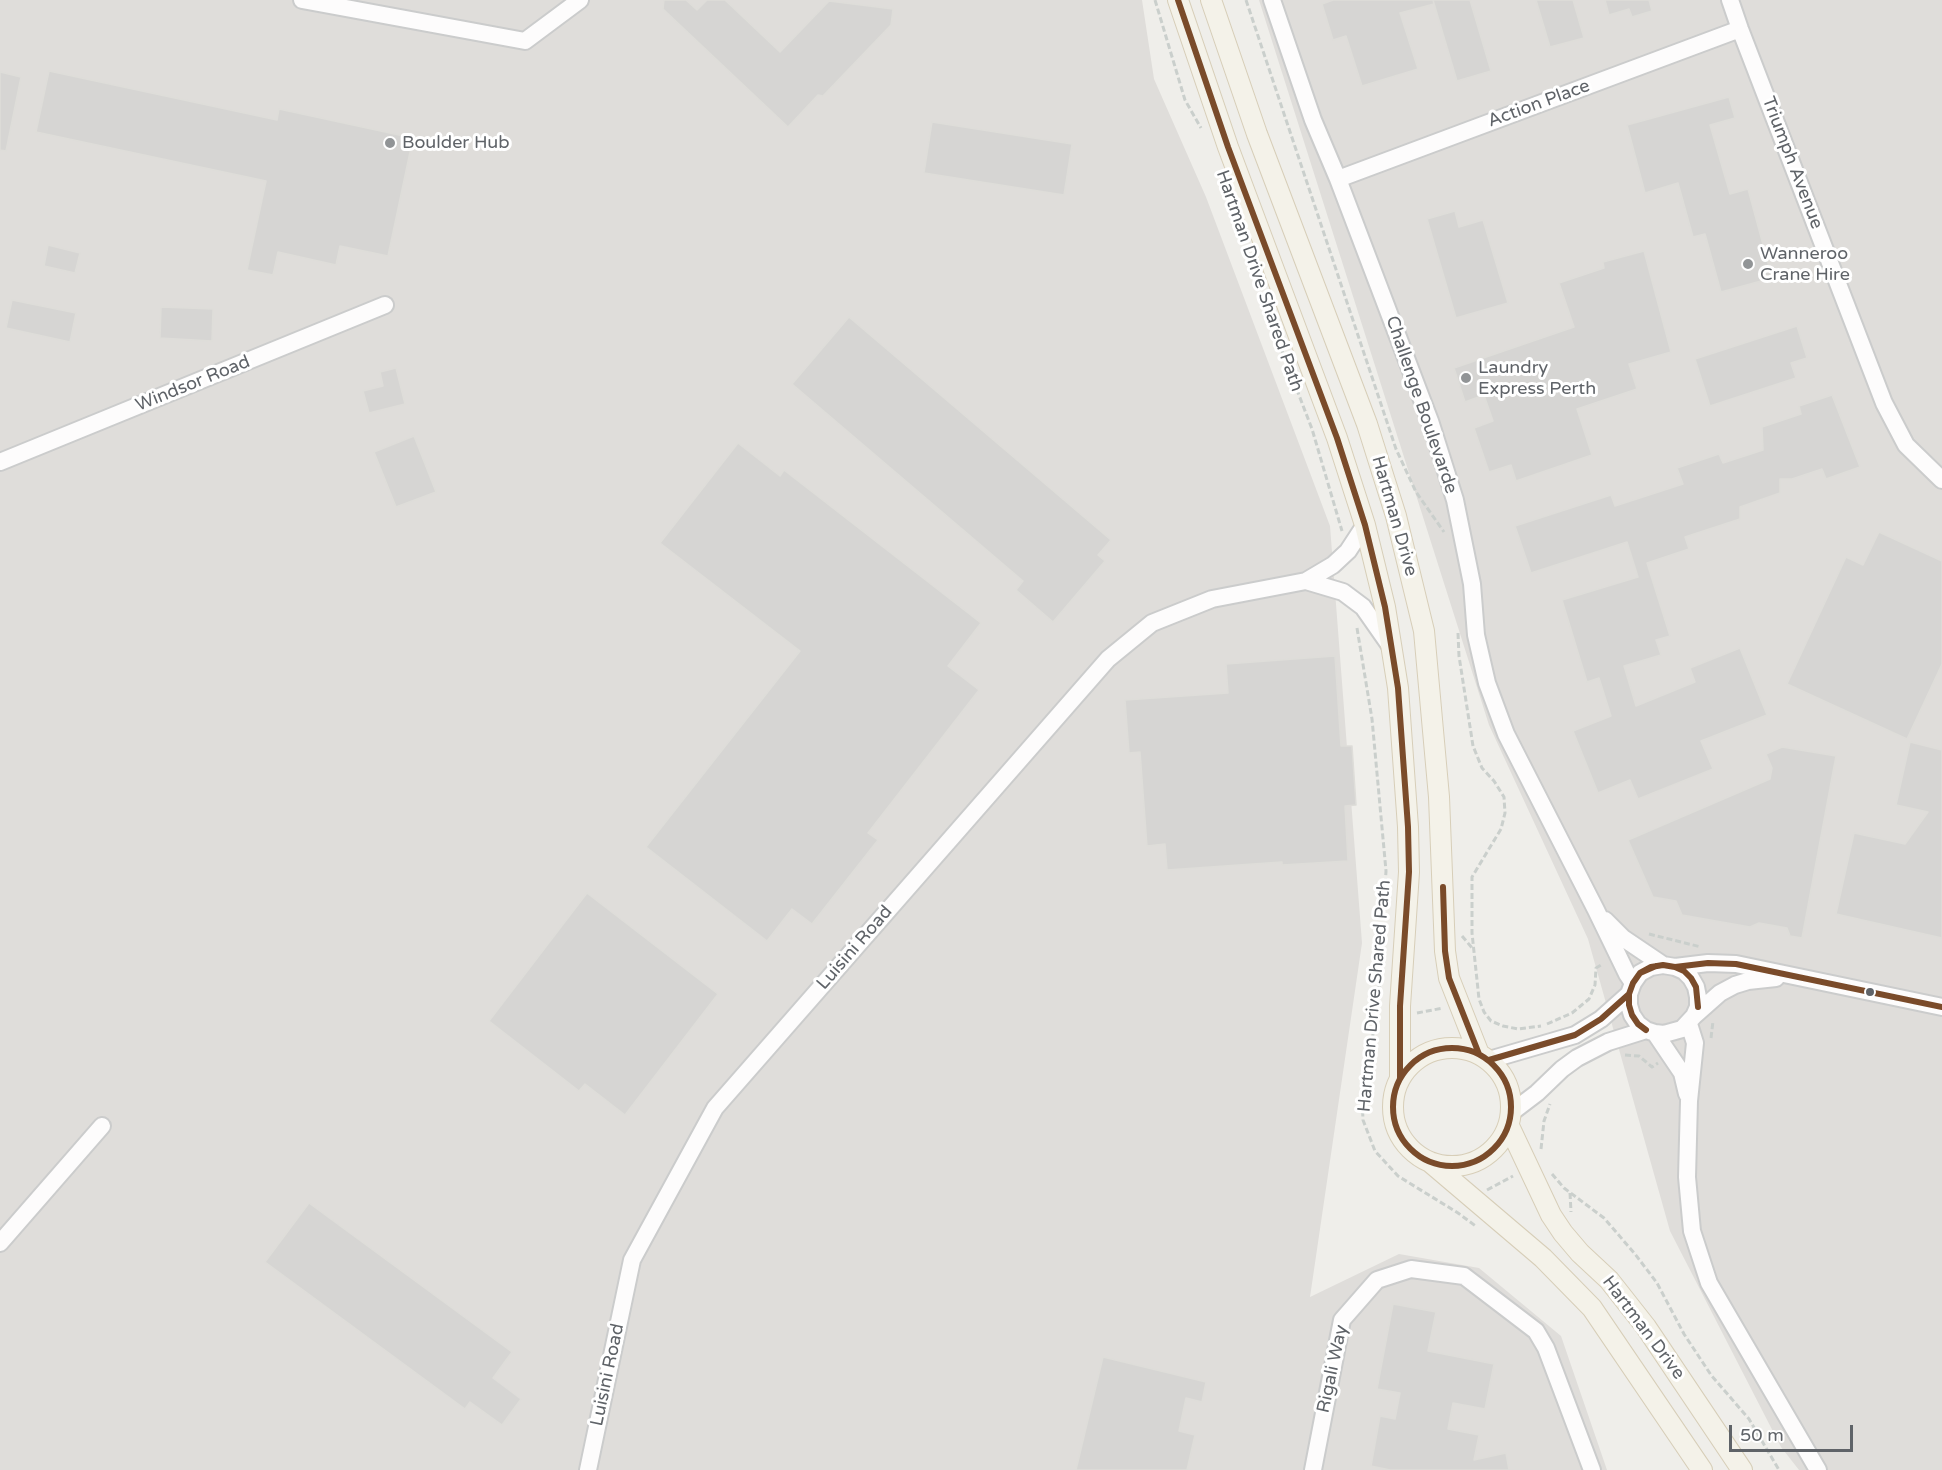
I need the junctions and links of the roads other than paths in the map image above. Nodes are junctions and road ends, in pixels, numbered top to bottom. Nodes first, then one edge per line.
1 (302, 0) edge
2 (580, 0) edge
3 (1178, 0) edge
4 (1211, 0) edge
5 (1272, 0) edge
6 (1730, 0) edge
7 (1740, 29) junction
8 (1338, 179) junction
9 (385, 305) dead end
10 (0, 462) edge
11 (1942, 480) edge
12 (1365, 525) junction
13 (1306, 581) junction
14 (1391, 647) junction
15 (1596, 910) junction
16 (1669, 966) junction
17 (1792, 977) junction
18 (1631, 989) junction
19 (1942, 1008) edge
20 (1691, 1020) junction
21 (1651, 1032) junction
22 (1484, 1057) junction
23 (1400, 1078) junction
24 (1689, 1101) junction
25 (1510, 1119) junction
26 (102, 1126) dead end
27 (1430, 1162) junction
28 (0, 1243) edge
29 (588, 1470) edge
30 (1313, 1470) edge
31 (1592, 1470) edge
32 (1702, 1470) edge
33 (1742, 1470) edge
34 (1818, 1470) edge

1 - 2 street
3 - 12 main road, Hartman Drive
4 - 22 main road, Hartman Drive
5 - 8 street, Challenge Boulevarde
6 - 7 street, Triumph Avenue
7 - 8 street, Action Place
7 - 11 street, Triumph Avenue
8 - 15 street, Challenge Boulevarde
9 - 10 street, Windsor Road
12 - 13 street, Luisini Road
12 - 14 main road, Hartman Drive
13 - 14 street, Luisini Road
13 - 29 street, Luisini Road
14 - 23 main road, Hartman Drive
15 - 16 street, Challenge Boulevarde
15 - 18 street, Challenge Boulevarde
16 - 17 street
16 - 18 street
16 - 20 street
17 - 19 street
17 - 20 street
18 - 21 street
18 - 22 street
20 - 21 street
20 - 24 street
21 - 24 street
21 - 25 street
22 - 23 main road
22 - 25 main road
23 - 27 main road
24 - 34 street
25 - 27 main road
25 - 33 main road, Hartman Drive
26 - 28 street
27 - 32 main road, Hartman Drive
30 - 31 street, Rigali Way

